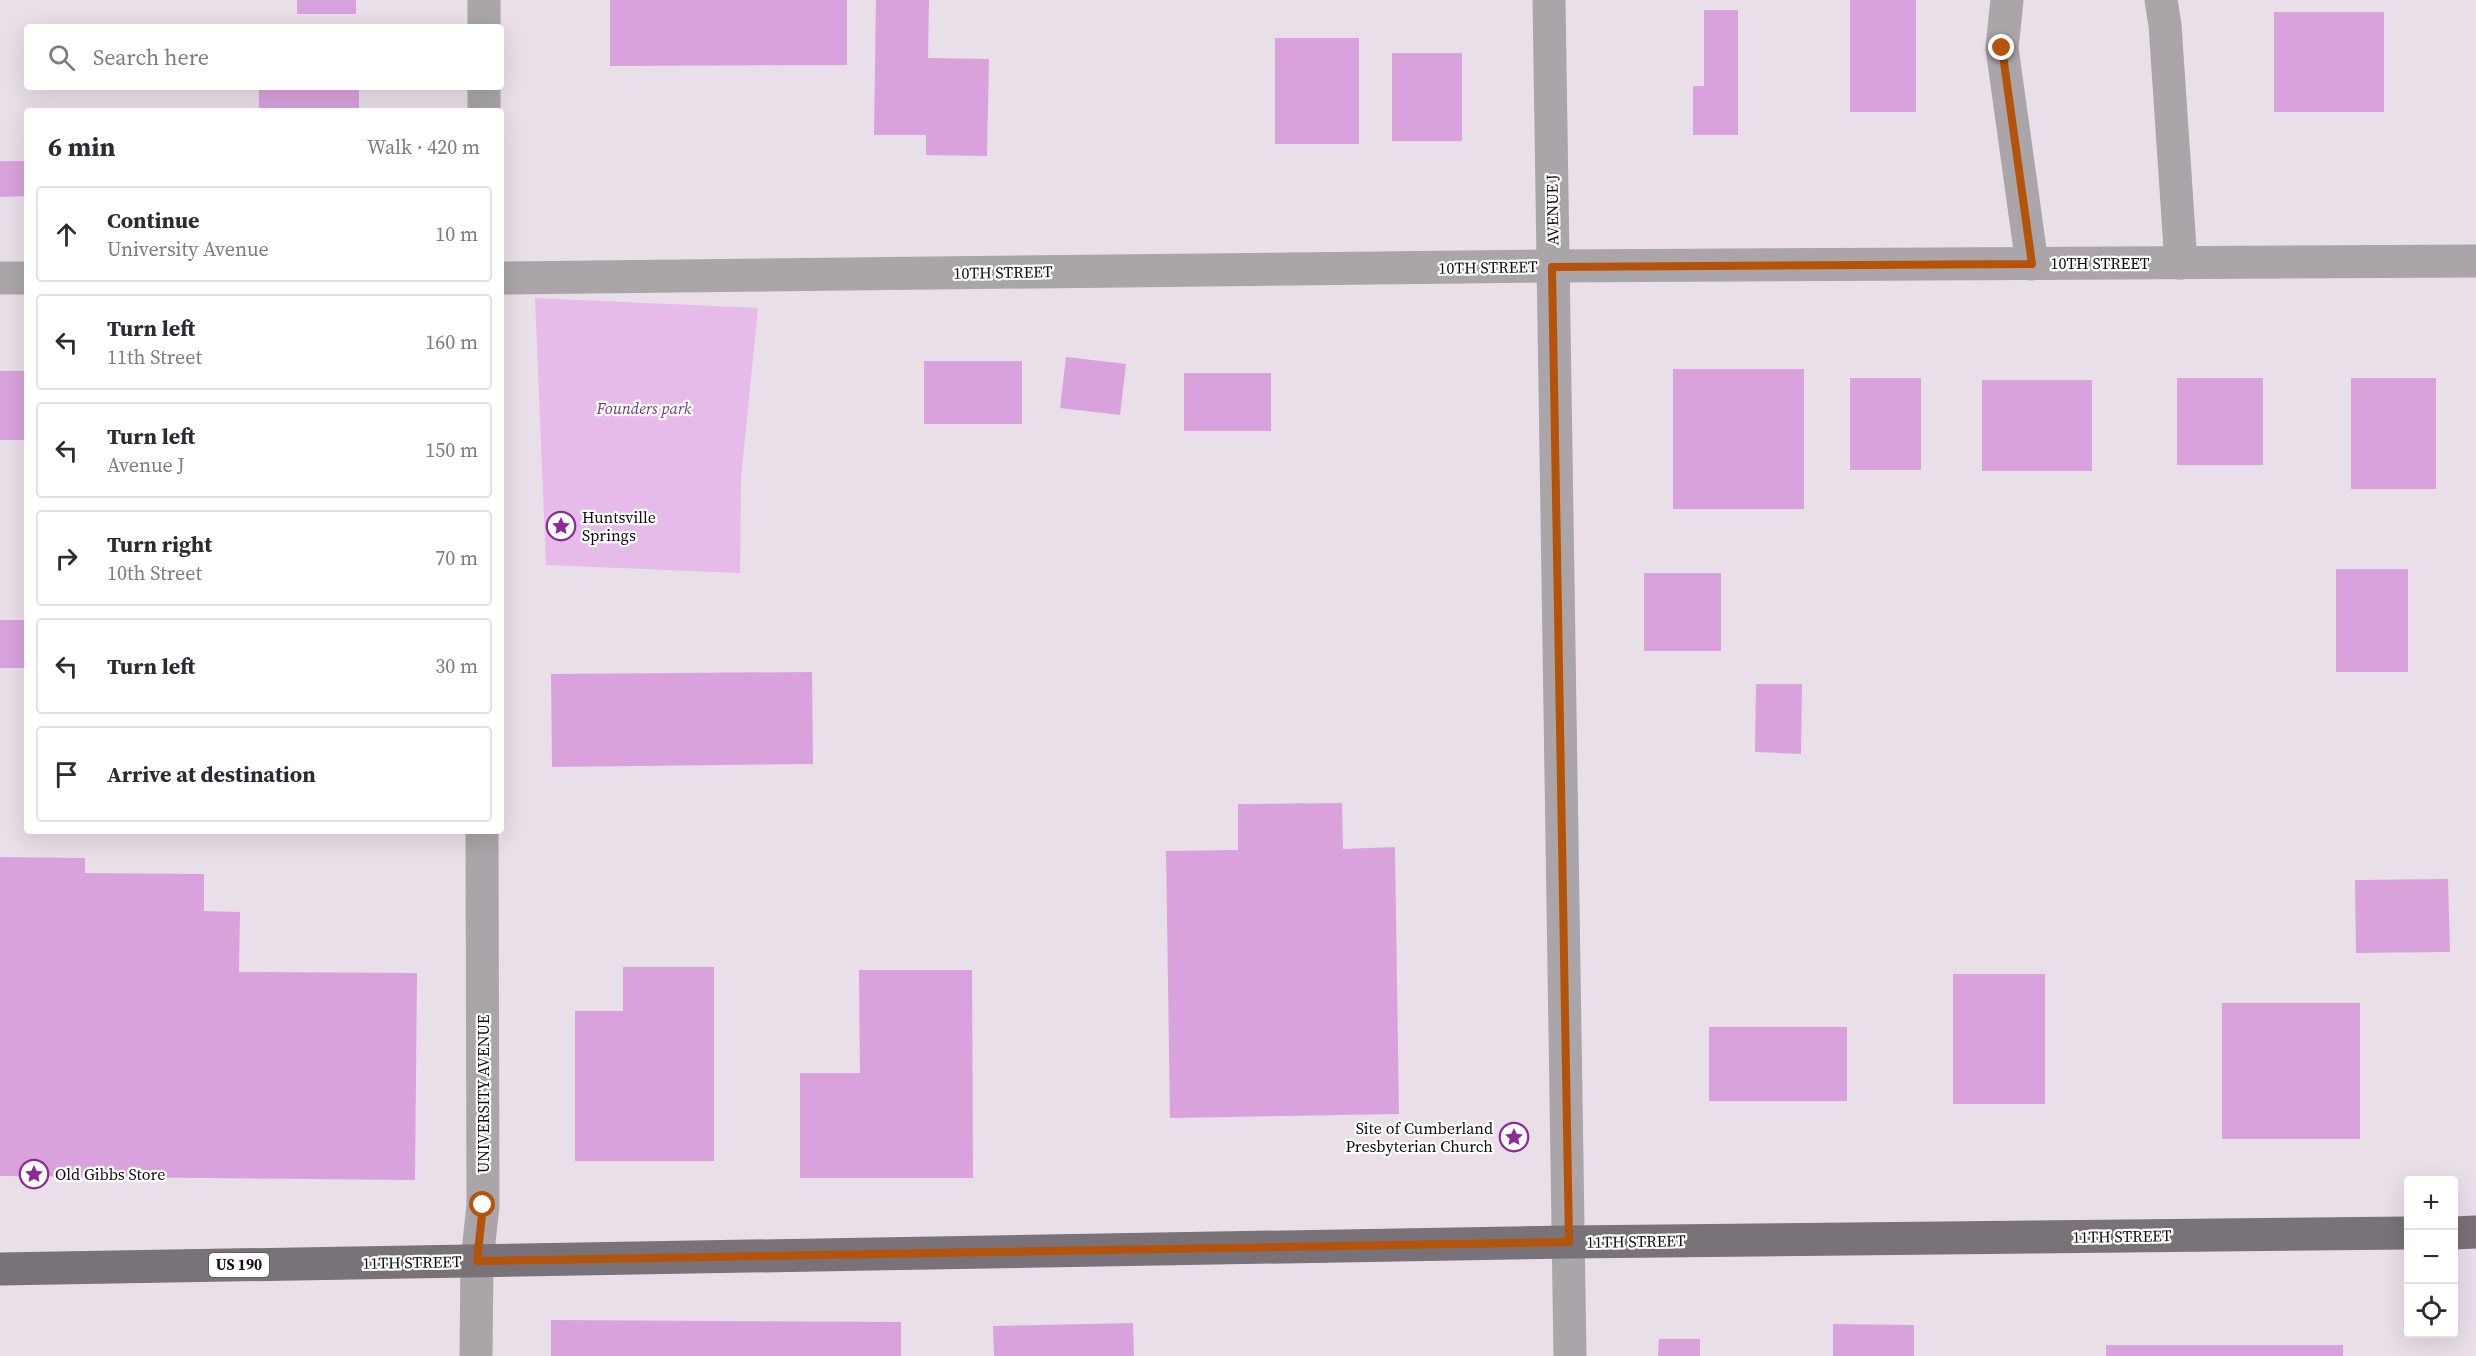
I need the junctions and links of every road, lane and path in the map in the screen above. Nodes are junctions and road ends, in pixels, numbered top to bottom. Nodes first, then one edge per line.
1 (483, 0) edge
2 (1549, 0) edge
3 (2007, 0) edge
4 (2161, 0) edge
5 (484, 24) edge
6 (484, 90) edge
7 (484, 108) edge
8 (2476, 261) edge
9 (2181, 263) junction
10 (2032, 264) junction
11 (1552, 267) junction
12 (0, 278) edge
13 (24, 278) edge
14 (504, 278) edge
15 (482, 834) edge
16 (2404, 1233) edge
17 (2458, 1233) edge
18 (2476, 1233) edge
19 (1569, 1242) junction
20 (477, 1261) junction
21 (0, 1269) edge
22 (476, 1356) edge
23 (1570, 1356) edge

1 - 5 street
2 - 11 street, AVENUE J
3 - 10 street
4 - 9 street
6 - 7 street
8 - 9 street, 10TH STREET
9 - 10 street, 10TH STREET
10 - 11 street, 10TH STREET
11 - 14 street, 10TH STREET
11 - 19 street, AVENUE J
12 - 13 street
15 - 20 street, UNIVERSITY AVENUE
16 - 19 main road, 11TH STREET / US 190
17 - 18 main road
19 - 20 main road, 11TH STREET / US 190
19 - 23 street, AVENUE J
20 - 21 main road, 11TH STREET / US 190
20 - 22 street, UNIVERSITY AVENUE

